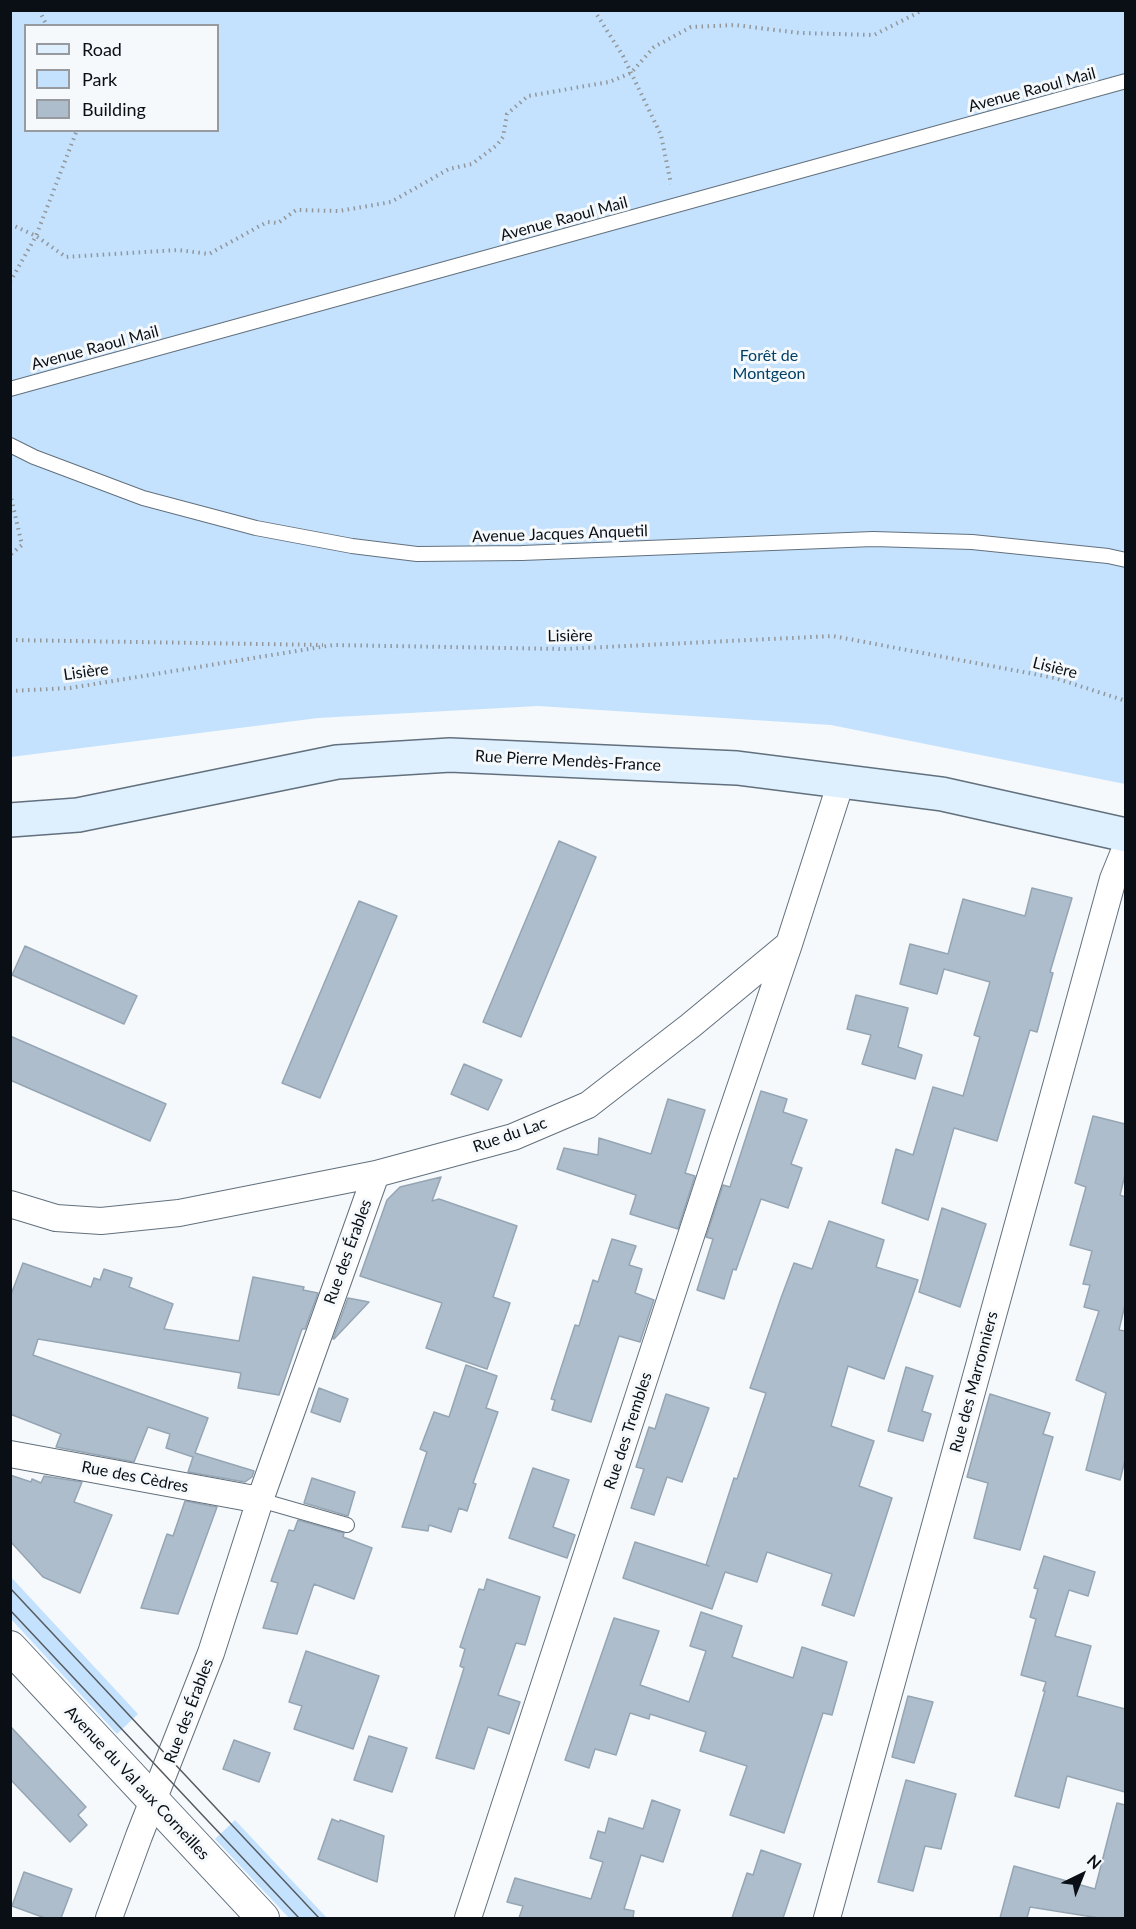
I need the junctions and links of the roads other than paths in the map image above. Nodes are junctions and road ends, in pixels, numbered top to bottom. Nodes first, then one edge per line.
1 (1125, 81) edge
2 (10, 389) edge
3 (10, 445) edge
4 (1125, 560) edge
5 (841, 782) junction
6 (10, 820) edge
7 (1125, 835) edge
8 (1125, 847) edge
9 (789, 944) junction
10 (376, 1174) junction
11 (10, 1204) edge
12 (10, 1454) edge
13 (260, 1500) junction
14 (348, 1525) dead end
15 (10, 1647) edge
16 (154, 1801) junction
17 (109, 1918) edge
18 (263, 1918) edge
19 (468, 1918) edge
20 (827, 1918) edge

1 - 2 lane, Avenue Raoul Mail
3 - 4 lane, Avenue Jacques Anquetil
5 - 6 main road, Rue Pierre Mendès-France
5 - 7 main road, Rue Pierre Mendès-France
5 - 9 street
8 - 20 street, Rue des Marronniers
9 - 10 street, Rue du Lac
9 - 19 street, Rue des Trembles
10 - 11 street, Rue du Lac
10 - 13 street, Rue des Érables
12 - 13 street, Rue des Cèdres
13 - 14 lane
13 - 16 street, Rue des Érables
15 - 16 street, Avenue du Val aux Corneilles
16 - 17 street, Rue des Érables
16 - 18 street, Avenue du Val aux Corneilles

